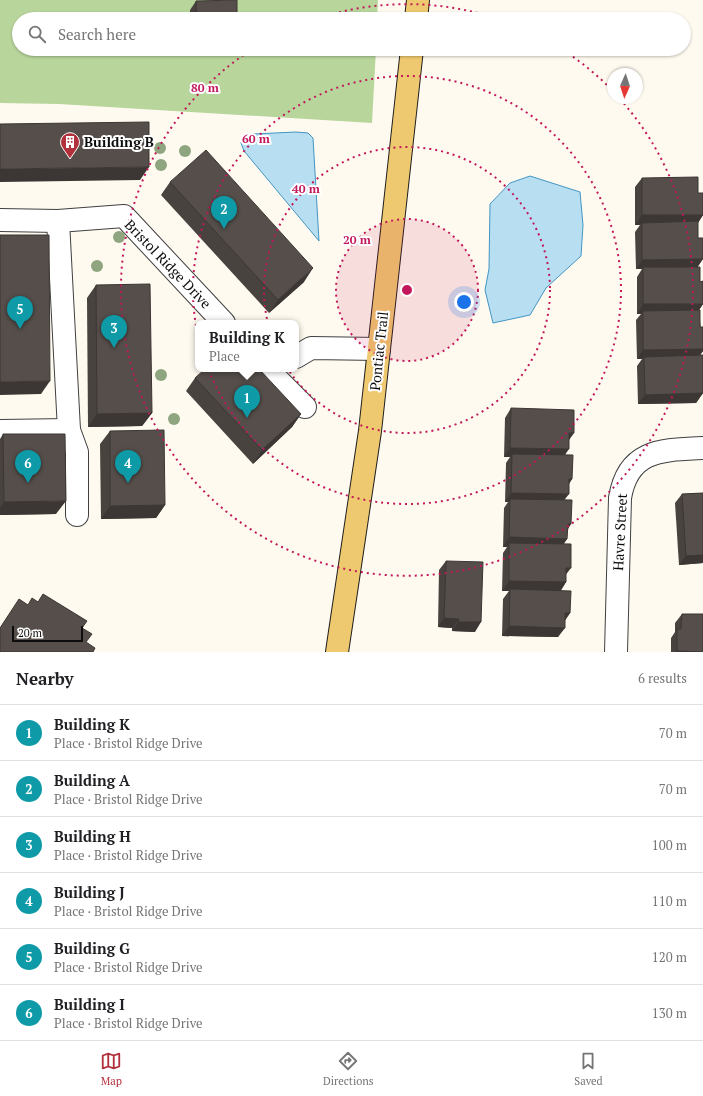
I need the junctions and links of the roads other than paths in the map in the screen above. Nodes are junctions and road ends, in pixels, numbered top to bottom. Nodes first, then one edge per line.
1 (418, 0) edge
2 (417, 12) edge
3 (411, 56) edge
4 (0, 220) edge
5 (58, 221) junction
6 (221, 320) edge
7 (380, 349) junction
8 (299, 355) edge
9 (274, 372) edge
10 (305, 407) dead end
11 (70, 430) junction
12 (0, 431) edge
13 (703, 448) edge
14 (77, 515) dead end
15 (337, 652) edge
16 (616, 652) edge

1 - 2 main road
3 - 7 main road, Pontiac Trail
4 - 5 street, Bristol Ridge Drive
5 - 6 street, Bristol Ridge Drive
5 - 11 street
7 - 8 street
7 - 15 main road, Pontiac Trail
9 - 10 street
11 - 12 street
11 - 14 street
13 - 16 street, Havre Street

